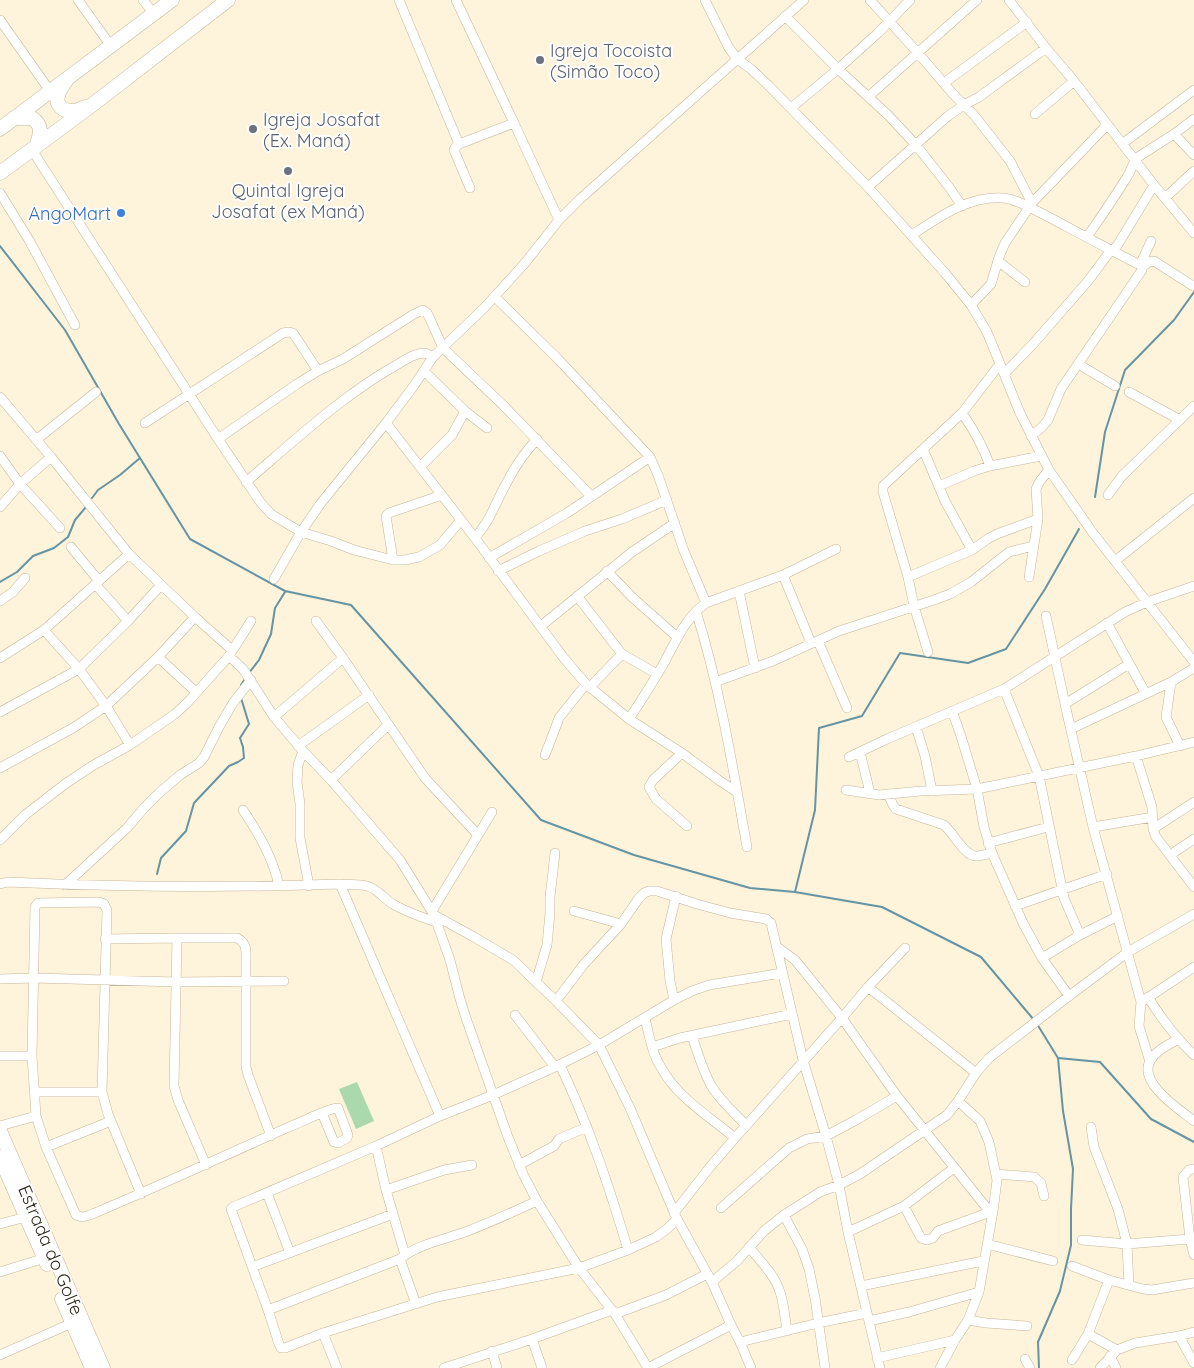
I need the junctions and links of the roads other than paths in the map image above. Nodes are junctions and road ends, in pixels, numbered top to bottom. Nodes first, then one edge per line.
1 (78, 0) edge
2 (143, 0) edge
3 (172, 0) edge
4 (228, 0) edge
5 (399, 0) edge
6 (456, 0) edge
7 (705, 0) edge
8 (804, 0) edge
9 (870, 0) edge
10 (910, 0) edge
11 (977, 0) edge
12 (1008, 0) edge
13 (154, 14) junction
14 (786, 16) junction
15 (0, 20) edge
16 (889, 21) junction
17 (1027, 22) junction
18 (111, 46) junction
19 (1046, 48) junction
20 (918, 53) junction
21 (736, 59) junction
22 (838, 69) junction
23 (68, 78) junction
24 (1074, 81) junction
25 (944, 83) junction
26 (1194, 90) edge
27 (50, 91) junction
28 (868, 97) junction
29 (964, 105) junction
30 (92, 106) junction
31 (791, 108) junction
32 (1035, 114) dead end
33 (14, 118) junction
34 (1194, 119) edge
35 (514, 124) junction
36 (1107, 125) junction
37 (0, 129) edge
38 (1174, 134) junction
39 (459, 144) junction
40 (1122, 144) junction
41 (916, 145) junction
42 (34, 148) junction
43 (1194, 155) edge
44 (1135, 160) junction
45 (1194, 171) edge
46 (0, 173) edge
47 (1154, 185) junction
48 (868, 187) junction
49 (470, 188) dead end
50 (0, 194) edge
51 (1165, 198) junction
52 (1030, 205) junction
53 (962, 206) junction
54 (560, 220) junction
55 (1194, 233) edge
56 (912, 236) junction
57 (1087, 237) junction
58 (1151, 241) dead end
59 (1112, 251) junction
60 (998, 261) junction
61 (1141, 266) junction
62 (1025, 282) dead end
63 (1193, 286) dead end
64 (495, 297) junction
65 (970, 305) junction
66 (75, 325) dead end
67 (443, 348) junction
68 (433, 357) junction
69 (1000, 364) junction
70 (1078, 364) junction
71 (318, 371) junction
72 (424, 371) junction
73 (1004, 374) junction
74 (1115, 386) dead end
75 (96, 392) dead end
76 (1129, 392) dead end
77 (189, 394) junction
78 (0, 397) edge
79 (1194, 406) edge
80 (466, 411) junction
81 (962, 413) junction
82 (1180, 420) junction
83 (145, 423) dead end
84 (386, 423) junction
85 (487, 428) dead end
86 (1031, 436) junction
87 (218, 439) junction
88 (537, 439) junction
89 (36, 440) junction
90 (923, 449) junction
91 (0, 456) edge
92 (1041, 456) junction
93 (51, 457) junction
94 (650, 457) junction
95 (990, 466) junction
96 (420, 467) junction
97 (8, 468) junction
98 (1049, 470) junction
99 (0, 474) edge
100 (246, 482) junction
101 (20, 484) junction
102 (939, 486) junction
103 (442, 495) junction
104 (591, 496) junction
105 (1108, 496) dead end
106 (1194, 498) edge
107 (667, 500) junction
108 (0, 507) edge
109 (1038, 519) junction
110 (461, 520) junction
111 (674, 523) junction
112 (60, 528) dead end
113 (301, 532) junction
114 (475, 538) junction
115 (1033, 546) junction
116 (71, 547) dead end
117 (836, 549) dead end
118 (972, 550) junction
119 (129, 554) junction
120 (489, 558) junction
121 (393, 560) junction
122 (1115, 561) junction
123 (498, 571) junction
124 (607, 571) junction
125 (783, 574) junction
126 (908, 577) junction
127 (1029, 577) dead end
128 (25, 578) dead end
129 (274, 579) dead end
130 (97, 583) junction
131 (161, 585) junction
132 (1194, 586) edge
133 (740, 591) junction
134 (577, 596) junction
135 (0, 601) edge
136 (1147, 602) junction
137 (706, 603) junction
138 (914, 606) junction
139 (696, 611) junction
140 (1046, 616) dead end
141 (195, 618) junction
142 (128, 621) junction
143 (252, 621) dead end
144 (316, 621) dead end
145 (1107, 623) junction
146 (541, 626) junction
147 (44, 630) junction
148 (677, 637) junction
149 (814, 642) junction
150 (928, 652) dead end
151 (231, 653) junction
152 (622, 654) junction
153 (158, 657) junction
154 (0, 658) edge
155 (344, 658) junction
156 (1054, 658) junction
157 (1194, 662) edge
158 (1129, 664) junction
159 (755, 668) junction
160 (1194, 668) edge
161 (79, 669) junction
162 (656, 674) junction
163 (251, 680) junction
164 (715, 682) junction
165 (1171, 682) junction
166 (588, 686) junction
167 (1004, 689) junction
168 (196, 692) junction
169 (1146, 694) junction
170 (368, 695) junction
171 (1064, 704) junction
172 (106, 706) junction
173 (847, 708) dead end
174 (952, 711) junction
175 (0, 712) edge
176 (274, 717) junction
177 (629, 719) junction
178 (388, 725) junction
179 (916, 727) junction
180 (1071, 729) junction
181 (1194, 742) edge
182 (130, 745) junction
183 (1180, 746) junction
184 (300, 749) junction
185 (860, 752) junction
186 (682, 753) junction
187 (545, 755) dead end
188 (1136, 756) junction
189 (849, 757) dead end
190 (1080, 767) junction
191 (0, 768) edge
192 (1038, 776) junction
193 (331, 780) junction
194 (977, 789) junction
195 (846, 790) dead end
196 (932, 791) junction
197 (737, 792) junction
198 (870, 793) junction
199 (888, 794) junction
200 (1194, 802) edge
201 (243, 810) dead end
202 (492, 812) dead end
203 (1153, 817) junction
204 (687, 826) dead end
205 (1048, 827) junction
206 (1094, 827) junction
207 (1153, 829) junction
208 (477, 834) junction
209 (1194, 839) edge
210 (0, 840) edge
211 (988, 843) junction
212 (747, 847) dead end
213 (555, 853) dead end
214 (992, 853) junction
215 (1170, 855) junction
216 (1107, 874) junction
217 (0, 884) edge
218 (340, 884) junction
219 (65, 885) junction
220 (279, 886) junction
221 (309, 886) junction
222 (1194, 887) edge
223 (1062, 889) junction
224 (676, 896) junction
225 (1015, 906) junction
226 (574, 911) dead end
227 (1194, 914) edge
228 (434, 916) junction
229 (1118, 916) junction
230 (621, 924) junction
231 (1080, 935) junction
232 (177, 938) junction
233 (105, 939) junction
234 (776, 946) junction
235 (905, 948) dead end
236 (1128, 952) junction
237 (1042, 958) junction
238 (1194, 966) edge
239 (782, 973) junction
240 (0, 978) edge
241 (34, 978) junction
242 (105, 981) junction
243 (176, 982) junction
244 (246, 982) junction
245 (284, 982) dead end
246 (536, 982) junction
247 (868, 987) junction
248 (1069, 996) junction
249 (674, 1000) junction
250 (1144, 1000) junction
251 (556, 1001) junction
252 (792, 1014) junction
253 (515, 1015) dead end
254 (645, 1018) junction
255 (842, 1018) junction
256 (692, 1036) junction
257 (1179, 1040) junction
258 (599, 1045) junction
259 (652, 1047) junction
260 (1193, 1053) edge
261 (0, 1056) edge
262 (32, 1056) junction
263 (803, 1060) junction
264 (1150, 1062) junction
265 (558, 1066) junction
266 (976, 1073) junction
267 (34, 1092) junction
268 (102, 1092) junction
269 (493, 1095) junction
270 (897, 1096) junction
271 (958, 1101) junction
272 (322, 1113) dead end
273 (36, 1116) junction
274 (440, 1116) junction
275 (111, 1121) junction
276 (1194, 1121) edge
277 (746, 1125) junction
278 (0, 1126) edge
279 (587, 1127) junction
280 (1091, 1127) dead end
281 (924, 1130) junction
282 (0, 1132) edge
283 (270, 1136) junction
284 (826, 1136) junction
285 (735, 1138) junction
286 (376, 1146) junction
287 (46, 1147) junction
288 (0, 1157) edge
289 (206, 1165) junction
290 (472, 1165) dead end
291 (519, 1165) junction
292 (954, 1168) junction
293 (1194, 1168) edge
294 (996, 1174) junction
295 (4, 1176) edge
296 (839, 1185) junction
297 (386, 1190) junction
298 (267, 1193) junction
299 (141, 1194) junction
300 (1044, 1196) dead end
301 (537, 1201) junction
302 (904, 1206) junction
303 (721, 1208) dead end
304 (991, 1211) junction
305 (393, 1214) junction
306 (784, 1215) junction
307 (676, 1216) junction
308 (26, 1217) junction
309 (0, 1224) edge
310 (848, 1232) junction
311 (1190, 1239) junction
312 (1082, 1240) dead end
313 (987, 1244) junction
314 (1127, 1244) junction
315 (749, 1247) junction
316 (628, 1250) junction
317 (290, 1253) junction
318 (1194, 1255) edge
319 (402, 1257) junction
320 (45, 1258) junction
321 (984, 1261) junction
322 (1053, 1261) dead end
323 (1072, 1266) dead end
324 (252, 1267) junction
325 (579, 1268) junction
326 (0, 1272) edge
327 (710, 1278) junction
328 (1109, 1280) junction
329 (1194, 1283) edge
330 (1129, 1285) junction
331 (861, 1286) junction
332 (979, 1292) junction
333 (416, 1304) junction
334 (268, 1310) junction
335 (614, 1312) junction
336 (868, 1317) junction
337 (968, 1320) junction
338 (72, 1323) junction
339 (818, 1323) junction
340 (731, 1325) junction
341 (1028, 1326) dead end
342 (787, 1331) junction
343 (1194, 1332) edge
344 (323, 1333) junction
345 (1088, 1334) junction
346 (1179, 1336) junction
347 (532, 1339) junction
348 (955, 1340) junction
349 (740, 1342) junction
350 (492, 1351) junction
351 (1113, 1353) junction
352 (0, 1355) edge
353 (877, 1358) junction
354 (1025, 1359) dead end
355 (1072, 1360) dead end
356 (1194, 1364) edge
357 (92, 1368) edge
358 (103, 1368) edge
359 (337, 1368) edge
360 (444, 1368) edge
361 (497, 1368) edge
362 (542, 1368) edge
363 (648, 1368) edge
364 (751, 1368) edge
365 (825, 1368) edge
366 (880, 1368) edge
367 (940, 1368) edge
368 (1030, 1368) edge
369 (1100, 1368) edge
370 (1116, 1368) edge

1 - 18 street
2 - 13 street
3 - 13 highway
4 - 30 highway
5 - 39 street
6 - 35 street
7 - 21 street
8 - 14 street
9 - 16 street
10 - 16 street
11 - 20 street
12 - 17 street
13 - 18 highway
14 - 21 street
14 - 22 street
15 - 27 street
16 - 20 street
16 - 22 street
17 - 19 street
17 - 25 street
18 - 23 highway
19 - 24 street
19 - 29 street
20 - 25 street
20 - 28 street
21 - 31 street
21 - 54 street
22 - 28 street
22 - 31 street
23 - 27 highway
23 - 30 highway
24 - 32 street
24 - 36 street
25 - 29 street
26 - 40 street
27 - 33 highway
28 - 41 street
29 - 41 street
29 - 52 street
30 - 42 highway
31 - 48 street
33 - 37 highway
33 - 42 highway
34 - 38 street
35 - 39 street
35 - 54 street
36 - 40 street
36 - 52 street
38 - 43 street
38 - 44 street
39 - 49 street
40 - 44 street
41 - 48 street
41 - 53 street
42 - 46 highway
42 - 77 street
44 - 47 street
44 - 57 street
45 - 51 street
47 - 51 street
47 - 59 street
48 - 56 street
50 - 66 street
51 - 55 street
52 - 53 street
52 - 57 street
52 - 60 street
53 - 56 street
54 - 64 street
56 - 65 street
57 - 59 street
58 - 61 street
59 - 61 street
59 - 73 street
60 - 62 street
60 - 65 street
61 - 63 street
61 - 70 street
64 - 67 street
64 - 94 street
65 - 69 street
67 - 68 street
67 - 71 street
67 - 88 street
68 - 72 street
68 - 100 street
69 - 73 street
69 - 81 street
70 - 74 street
70 - 86 street
71 - 77 street
71 - 87 street
72 - 80 street
72 - 84 street
73 - 86 street
75 - 89 street
76 - 82 street
77 - 83 street
77 - 87 street
78 - 89 street
79 - 82 street
80 - 85 street
80 - 96 street
81 - 90 street
81 - 95 street
82 - 105 street
84 - 96 street
84 - 113 street
86 - 92 street
87 - 100 street
88 - 104 street
88 - 114 street
89 - 93 street
90 - 102 street
90 - 126 street
91 - 97 street
92 - 95 street
92 - 98 street
93 - 101 street
93 - 119 street
94 - 104 street
94 - 107 street
95 - 102 street
96 - 103 street
97 - 99 street
97 - 101 street
98 - 109 street
98 - 122 street
100 - 113 street
101 - 108 street
101 - 112 street
102 - 118 street
103 - 110 street
103 - 121 street
104 - 120 street
106 - 122 street
107 - 111 street
107 - 123 street
109 - 115 street
109 - 118 street
110 - 114 street
110 - 121 street
111 - 124 street
111 - 137 street
113 - 121 street
113 - 129 street
114 - 120 street
115 - 127 street
115 - 138 street
116 - 130 street
117 - 125 street
118 - 126 street
119 - 130 street
119 - 131 street
120 - 123 street
122 - 136 street
123 - 146 street
124 - 134 street
124 - 148 street
125 - 133 street
125 - 149 street
126 - 138 street
128 - 135 street
130 - 142 street
130 - 147 street
131 - 141 street
131 - 142 street
132 - 136 street
133 - 137 street
133 - 159 street
134 - 146 street
134 - 152 street
136 - 145 street
136 - 157 street
137 - 139 street
138 - 149 street
138 - 150 street
139 - 148 street
139 - 164 street
140 - 156 street
141 - 151 street
141 - 153 street
142 - 161 street
143 - 151 street
144 - 155 street
145 - 156 street
145 - 158 street
146 - 166 street
147 - 154 street
147 - 161 street
148 - 162 street
149 - 159 street
149 - 173 street
151 - 163 street
151 - 168 street
152 - 162 street
152 - 166 street
153 - 168 street
153 - 172 street
155 - 170 street
155 - 176 street
156 - 167 street
156 - 171 street
158 - 169 street
158 - 171 street
159 - 164 street
160 - 165 street
161 - 172 street
161 - 175 street
162 - 177 street
163 - 176 street
163 - 219 street
164 - 197 street
165 - 169 street
165 - 183 street
166 - 177 street
166 - 187 street
167 - 174 street
167 - 192 street
168 - 182 street
169 - 180 street
170 - 178 street
170 - 184 street
171 - 180 street
172 - 182 street
172 - 191 street
174 - 179 street
174 - 194 street
176 - 184 street
177 - 186 street
178 - 193 street
178 - 208 street
179 - 185 street
179 - 196 street
180 - 190 street
181 - 183 street
182 - 210 street
183 - 188 street
184 - 193 street
184 - 221 street
185 - 189 street
185 - 198 street
186 - 197 street
186 - 204 street
188 - 190 street
188 - 203 street
190 - 192 street
190 - 206 street
192 - 194 street
192 - 205 street
193 - 228 street
194 - 196 street
194 - 211 street
195 - 198 street
196 - 199 street
197 - 212 street
198 - 199 street
199 - 214 street
200 - 207 street
201 - 220 street
202 - 208 street
203 - 206 street
203 - 207 street
205 - 211 street
205 - 223 street
206 - 216 street
207 - 215 street
208 - 228 street
209 - 215 street
211 - 214 street
213 - 246 street
214 - 225 street
215 - 222 street
216 - 223 street
216 - 229 street
217 - 219 street
218 - 221 street
218 - 228 street
218 - 274 street
219 - 220 street
220 - 221 street
223 - 225 street
223 - 231 street
224 - 230 street
224 - 234 street
224 - 249 street
225 - 237 street
226 - 230 street
227 - 236 street
228 - 246 street
228 - 269 street
229 - 231 street
229 - 236 street
230 - 251 street
231 - 237 street
232 - 233 street
232 - 243 street
232 - 244 street
233 - 241 street
233 - 242 street
234 - 239 street
234 - 255 street
235 - 247 street
236 - 248 street
236 - 250 street
237 - 248 street
238 - 250 street
239 - 249 street
239 - 252 street
240 - 241 street
241 - 242 street
241 - 262 street
242 - 243 street
242 - 268 street
243 - 244 street
243 - 289 street
244 - 245 street
244 - 283 street
246 - 251 street
247 - 255 street
247 - 266 street
248 - 266 street
249 - 254 street
250 - 257 street
250 - 264 street
251 - 258 street
252 - 256 street
252 - 263 street
253 - 265 street
254 - 258 street
254 - 259 street
255 - 263 street
255 - 270 street
256 - 259 street
256 - 277 street
257 - 260 street
257 - 264 street
258 - 265 street
258 - 307 street
259 - 285 street
261 - 262 street
262 - 267 street
263 - 277 street
263 - 284 street
264 - 276 street
265 - 269 street
265 - 279 street
266 - 271 street
267 - 268 street
267 - 273 street
268 - 275 street
269 - 274 street
269 - 291 street
270 - 281 street
270 - 284 street
271 - 281 street
271 - 294 street
272 - 283 street
273 - 278 street
273 - 287 street
274 - 286 street
275 - 287 street
275 - 299 street
277 - 285 street
279 - 291 street
279 - 316 street
280 - 314 street
281 - 292 street
281 - 296 street
282 - 358 highway, Estrada do Golfe
283 - 289 street
284 - 296 street
284 - 303 street
285 - 307 street
286 - 297 street
286 - 298 street
287 - 299 street
288 - 295 highway, Estrada do Golfe
289 - 299 street
290 - 297 street
291 - 301 street
292 - 302 street
292 - 304 street
293 - 311 street
294 - 300 street
294 - 304 street
295 - 308 highway, Estrada do Golfe
296 - 306 street
296 - 310 street
297 - 305 street
298 - 317 street
298 - 324 street
301 - 319 street
301 - 325 street
302 - 304 street
302 - 310 street
304 - 313 street
305 - 317 street
305 - 319 street
306 - 315 street
306 - 339 street
307 - 316 street
307 - 327 street
308 - 309 street
308 - 320 highway, Estrada do Golfe
310 - 331 street
311 - 314 street
311 - 318 street
312 - 314 street
313 - 321 street
313 - 322 street
314 - 330 street
315 - 327 street
315 - 342 street
316 - 325 street
317 - 324 street
319 - 333 street
319 - 334 street
320 - 326 street
320 - 338 highway, Estrada do Golfe
321 - 331 street
321 - 332 street
323 - 328 street
324 - 334 street
325 - 333 street
325 - 335 street
327 - 335 street
327 - 340 street
328 - 330 street
328 - 345 street
329 - 330 street
331 - 336 street
332 - 336 street
332 - 337 street
333 - 344 street
334 - 344 street
335 - 347 street
335 - 363 street
336 - 339 street
336 - 353 street
337 - 341 street
337 - 348 street
338 - 352 street
338 - 357 highway, Estrada do Golfe
339 - 342 street
339 - 365 street
340 - 349 street
340 - 363 street
342 - 349 street
343 - 346 street
344 - 359 street
345 - 351 street
345 - 355 street
346 - 351 street
346 - 356 street
347 - 350 street
347 - 362 street
348 - 353 street
348 - 367 street
349 - 364 street
350 - 360 street
350 - 361 street
351 - 369 street
351 - 370 street
353 - 366 street
354 - 368 street

